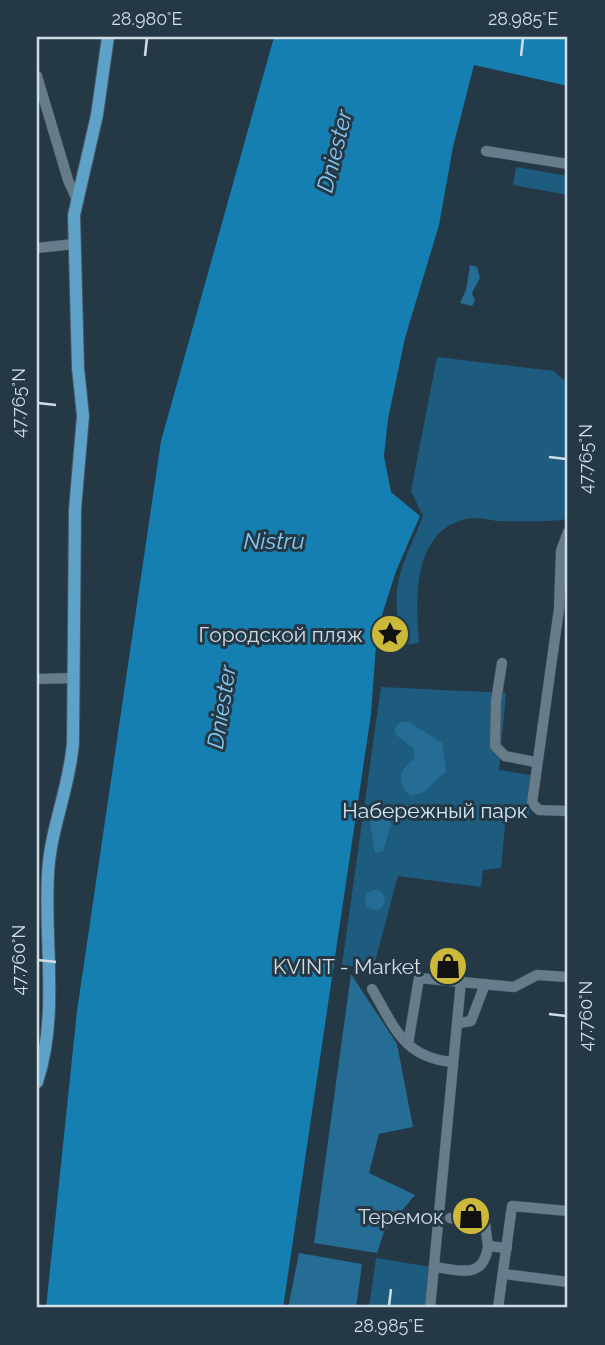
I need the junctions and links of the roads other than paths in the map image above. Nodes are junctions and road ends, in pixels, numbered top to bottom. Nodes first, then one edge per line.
1 (108, 37) edge
2 (37, 76) edge
3 (486, 152) dead end
4 (568, 164) edge
5 (77, 200) junction
6 (74, 244) junction
7 (37, 248) edge
8 (568, 532) edge
9 (502, 663) dead end
10 (73, 678) junction
11 (37, 679) edge
12 (535, 762) junction
13 (568, 811) edge
14 (568, 977) edge
15 (461, 981) junction
16 (485, 984) junction
17 (372, 989) dead end
18 (459, 1023) junction
19 (408, 1044) junction
20 (453, 1062) junction
21 (37, 1082) edge
22 (568, 1211) edge
23 (450, 1218) dead end
24 (488, 1246) junction
25 (507, 1248) junction
26 (434, 1268) junction
27 (505, 1274) junction
28 (568, 1282) edge
29 (430, 1308) edge
30 (498, 1308) edge

1 - 5 main road
2 - 5 street
3 - 4 street
5 - 6 main road
6 - 7 street
6 - 10 main road
8 - 12 street
9 - 12 street
10 - 11 street
10 - 21 main road
12 - 13 street
14 - 16 street
15 - 16 street
15 - 18 street
15 - 19 street
16 - 18 street
17 - 19 street
18 - 20 street
19 - 20 street
20 - 26 street
22 - 25 street
23 - 24 street
24 - 25 street
24 - 26 street
25 - 27 street
26 - 29 street
27 - 28 street
27 - 30 street

